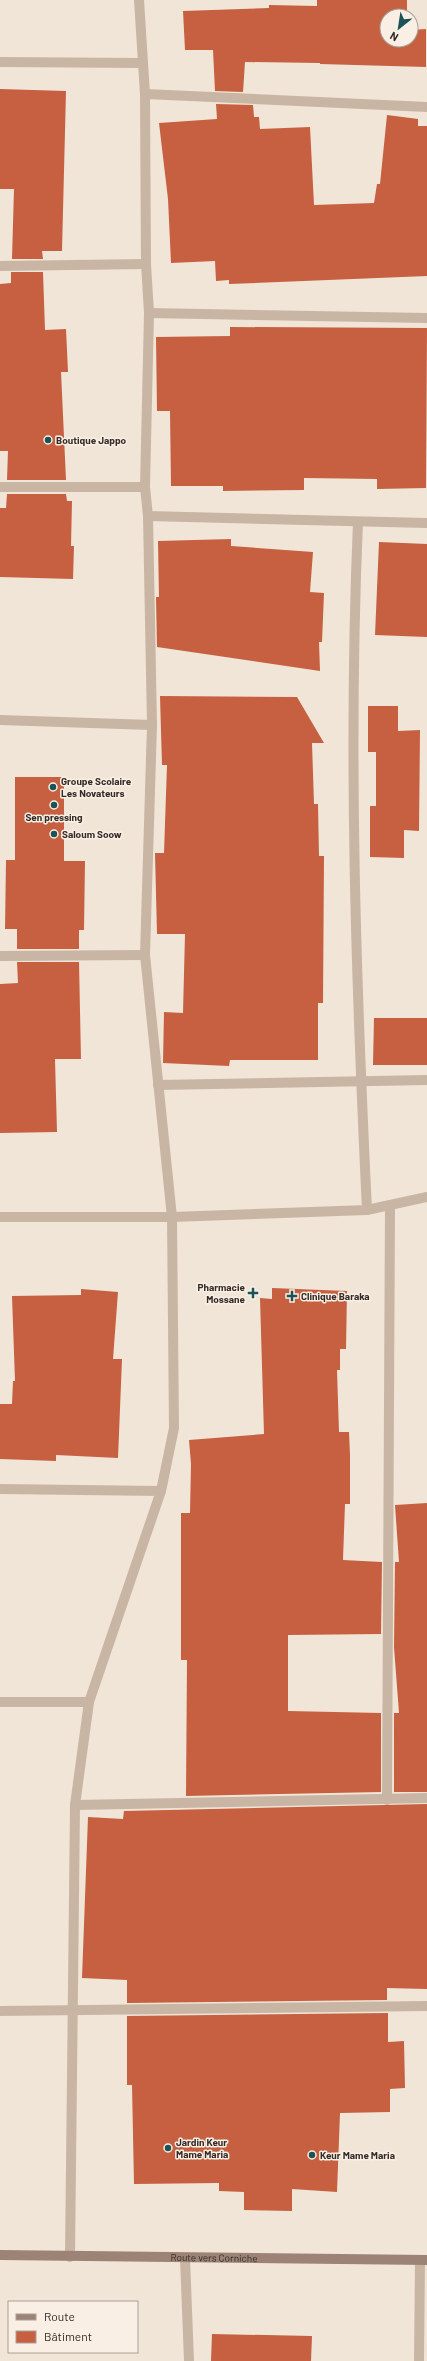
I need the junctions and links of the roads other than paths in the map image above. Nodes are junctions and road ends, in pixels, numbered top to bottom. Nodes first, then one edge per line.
1 (139, 0) edge
2 (0, 62) edge
3 (142, 62) junction
4 (145, 94) junction
5 (427, 107) edge
6 (146, 264) junction
7 (0, 266) edge
8 (149, 313) junction
9 (427, 318) edge
10 (0, 487) edge
11 (145, 487) junction
12 (148, 516) junction
13 (358, 522) junction
14 (427, 523) edge
15 (0, 720) edge
16 (152, 725) junction
17 (144, 955) junction
18 (0, 956) edge
19 (427, 1080) edge
20 (361, 1082) junction
21 (158, 1085) junction
22 (427, 1197) edge
23 (390, 1205) junction
24 (367, 1210) junction
25 (0, 1217) edge
26 (172, 1217) junction
27 (0, 1489) edge
28 (161, 1491) junction
29 (0, 1702) edge
30 (89, 1702) junction
31 (427, 1798) edge
32 (387, 1800) junction
33 (75, 1805) junction
34 (427, 2006) edge
35 (0, 2011) edge
36 (74, 2011) junction
37 (0, 2255) edge
38 (70, 2257) junction
39 (185, 2258) junction
40 (423, 2260) edge
41 (189, 2361) edge
42 (419, 2361) edge

1 - 3 street
2 - 3 street
3 - 4 street
4 - 5 street
4 - 6 street
6 - 7 street
6 - 8 street
8 - 9 street
8 - 11 street
10 - 11 street
11 - 12 street
12 - 13 street
12 - 16 street
13 - 14 street
13 - 20 street
15 - 16 street
16 - 17 street
17 - 18 street
17 - 21 street
19 - 20 street
20 - 21 street
20 - 24 street
21 - 26 street
22 - 23 street
23 - 24 street
23 - 32 street
24 - 26 street
25 - 26 street
26 - 28 street
27 - 28 street
28 - 30 street
29 - 30 street
30 - 33 street
31 - 32 street
32 - 33 street
33 - 36 street
34 - 36 street
35 - 36 street
36 - 38 street
37 - 38 main road, Route vers Corniche
38 - 39 main road, Route vers Corniche
39 - 40 main road, Route vers Corniche
39 - 41 street
40 - 42 street

